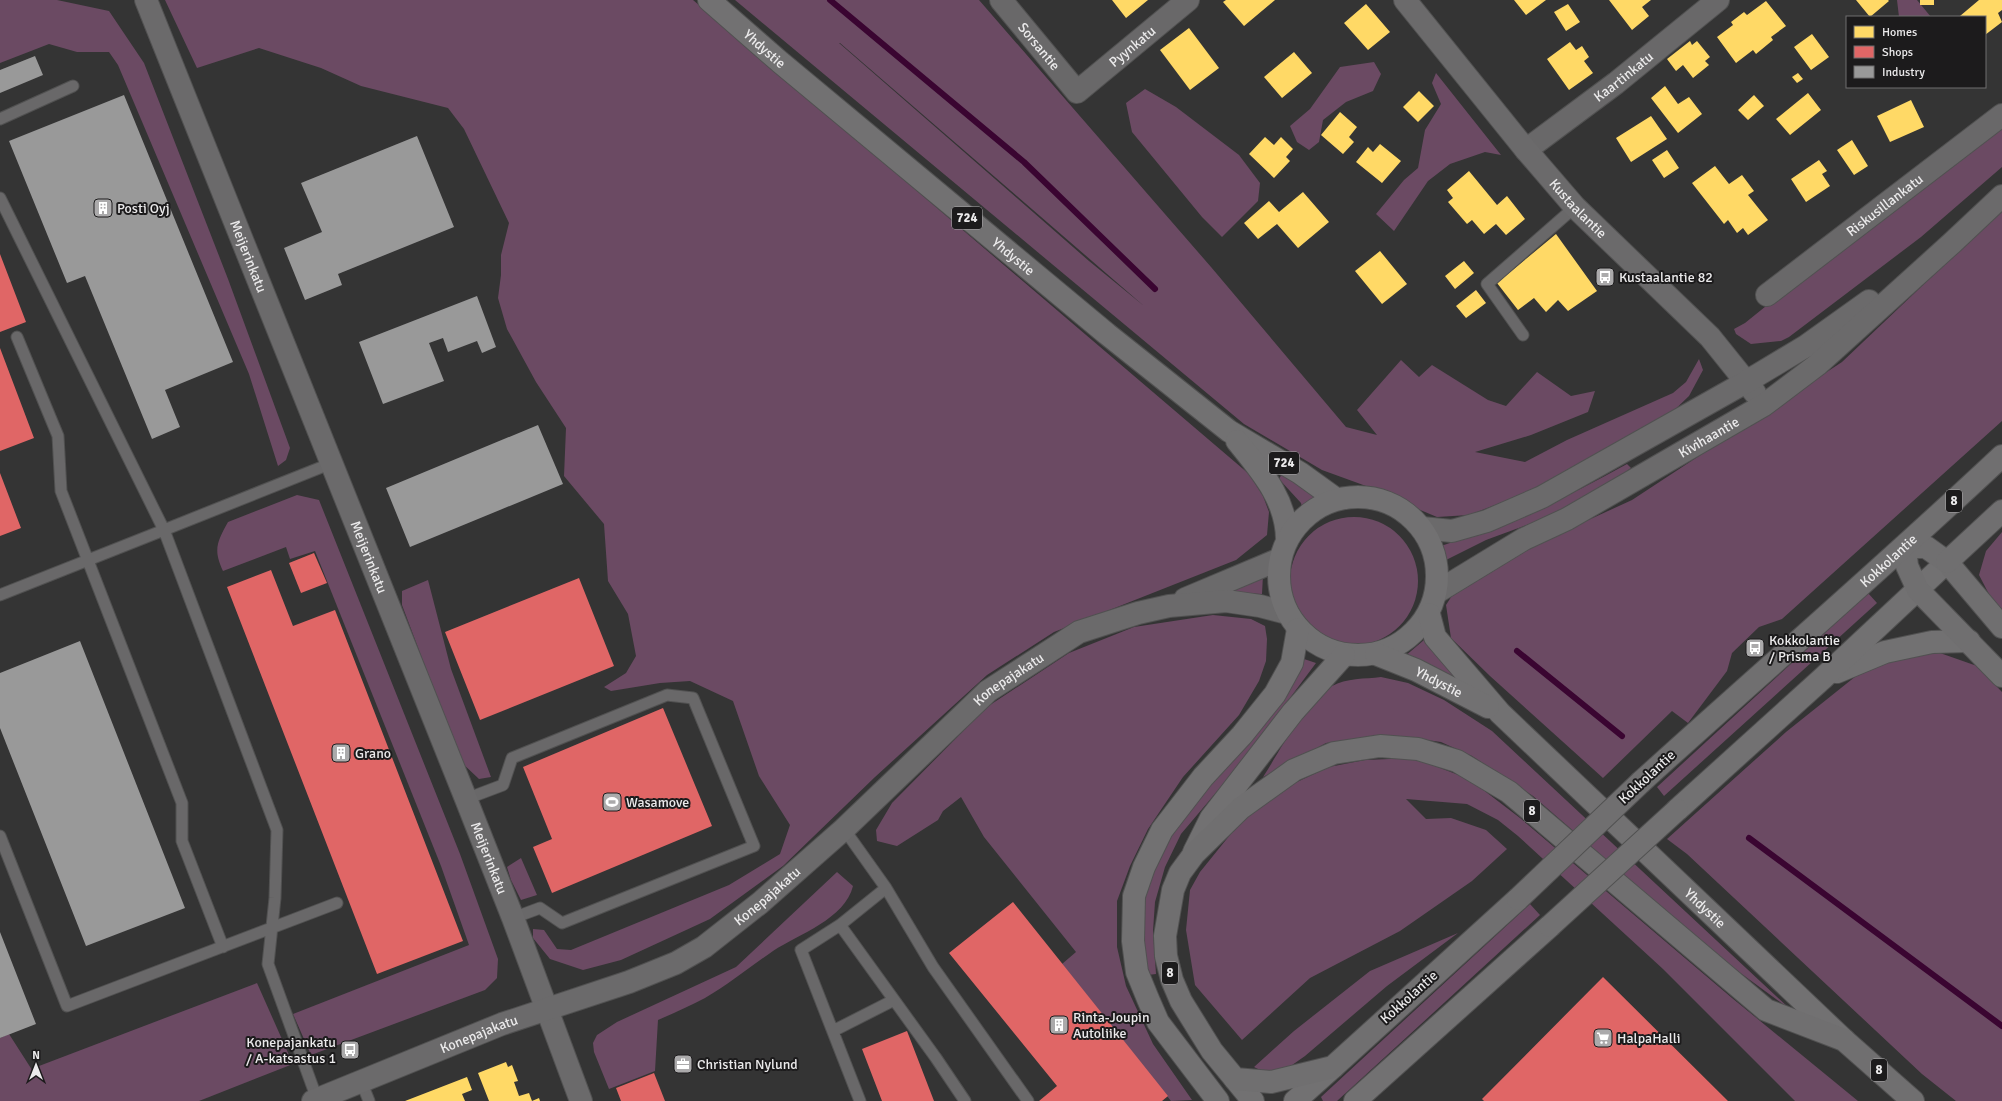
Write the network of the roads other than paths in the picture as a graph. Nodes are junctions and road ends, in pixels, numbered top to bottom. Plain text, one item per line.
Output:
1 (709, 0) edge
2 (1001, 0) edge
3 (1188, 0) edge
4 (1405, 0) edge
5 (1718, 0) edge
6 (149, 8) edge
7 (73, 86) dead end
8 (1077, 92) joint
9 (2002, 115) edge
10 (0, 118) edge
11 (1526, 150) junction
12 (2002, 196) edge
13 (0, 198) edge
14 (1575, 207) junction
15 (1952, 243) junction
16 (1767, 295) dead end
17 (1522, 335) dead end
18 (17, 337) dead end
19 (1746, 382) junction
20 (1764, 405) junction
21 (1229, 431) junction
22 (2002, 456) edge
23 (332, 463) junction
24 (1336, 499) junction
25 (2002, 511) edge
26 (1422, 528) junction
27 (164, 530) junction
28 (1905, 547) junction
29 (1284, 550) junction
30 (88, 560) junction
31 (1947, 562) junction
32 (1918, 590) junction
33 (1437, 592) junction
34 (0, 595) edge
35 (1169, 606) junction
36 (1429, 614) junction
37 (1293, 621) junction
38 (2002, 627) edge
39 (1969, 641) junction
40 (1376, 654) junction
41 (1344, 655) junction
42 (2002, 676) edge
43 (1823, 678) junction
44 (1500, 713) junction
45 (466, 798) junction
46 (844, 829) junction
47 (0, 836) edge
48 (1194, 854) junction
49 (886, 888) junction
50 (337, 903) dead end
51 (513, 918) junction
52 (840, 925) junction
53 (272, 928) junction
54 (222, 947) junction
55 (894, 1000) junction
56 (547, 1009) junction
57 (833, 1031) junction
58 (1844, 1040) junction
59 (1332, 1067) junction
60 (1235, 1079) junction
61 (365, 1091) edge
62 (315, 1100) edge
63 (581, 1101) edge
64 (860, 1101) edge
65 (965, 1101) edge
66 (1028, 1101) edge
67 (1218, 1101) edge
68 (1253, 1101) edge
69 (1295, 1101) edge
70 (1355, 1101) edge
71 (1913, 1101) edge

1 - 21 main road, Yhdystie / 724
2 - 8 street, Sorsantie
3 - 8 street, Pyynkatu
4 - 11 street, Kustaalantie
5 - 11 street, Kaartinkatu
6 - 23 street, Meijerinkatu
7 - 10 lane
9 - 16 street, Riskusillankatu
11 - 14 street, Kustaalantie
12 - 15 street, Kivihaantie
13 - 27 lane
14 - 17 lane
14 - 19 street, Kustaalantie
15 - 19 street, Kivihaantie
15 - 20 street, Kivihaantie
18 - 30 lane
19 - 20 street, Kustaalantie
19 - 26 street, Kivihaantie
20 - 33 street, Kivihaantie
21 - 24 main road, Yhdystie / 724
21 - 29 main road, Yhdystie / 724
22 - 28 highway, Kokkolantie / 8
23 - 27 lane
23 - 45 street, Meijerinkatu
24 - 26 main road
24 - 29 main road
25 - 31 highway
26 - 33 main road
27 - 30 lane
27 - 53 lane
28 - 31 highway
28 - 32 highway
28 - 59 highway, Kokkolantie / 8, bridge
29 - 35 street, Konepajakatu
29 - 37 main road, Yhdystie
30 - 34 lane
30 - 54 lane
31 - 32 main road
31 - 38 highway
32 - 39 highway
32 - 43 main road
33 - 36 main road
35 - 37 street, Konepajakatu
35 - 46 street, Konepajakatu
36 - 40 main road
36 - 44 main road, Yhdystie
37 - 41 main road
37 - 67 main road
39 - 42 highway
39 - 43 main road
40 - 41 main road
40 - 44 main road, Yhdystie
41 - 48 main road
43 - 70 main road, bridge
44 - 58 main road, Yhdystie
45 - 51 street, Meijerinkatu
45 - 51 lane
46 - 49 lane
46 - 56 street, Konepajakatu
47 - 54 lane
48 - 58 highway, 8
48 - 60 highway, 8
49 - 52 lane
49 - 66 lane
50 - 53 lane
51 - 56 street, Meijerinkatu
52 - 55 lane
52 - 57 lane
53 - 54 lane
53 - 62 lane
55 - 57 lane
55 - 65 lane
56 - 61 street, Konepajakatu
56 - 63 street, Meijerinkatu
57 - 64 lane
58 - 71 highway, Yhdystie / 8
59 - 60 highway, 8
59 - 69 main road, Kokkolantie / 8
60 - 68 main road
61 - 62 street, Konepajakatu

